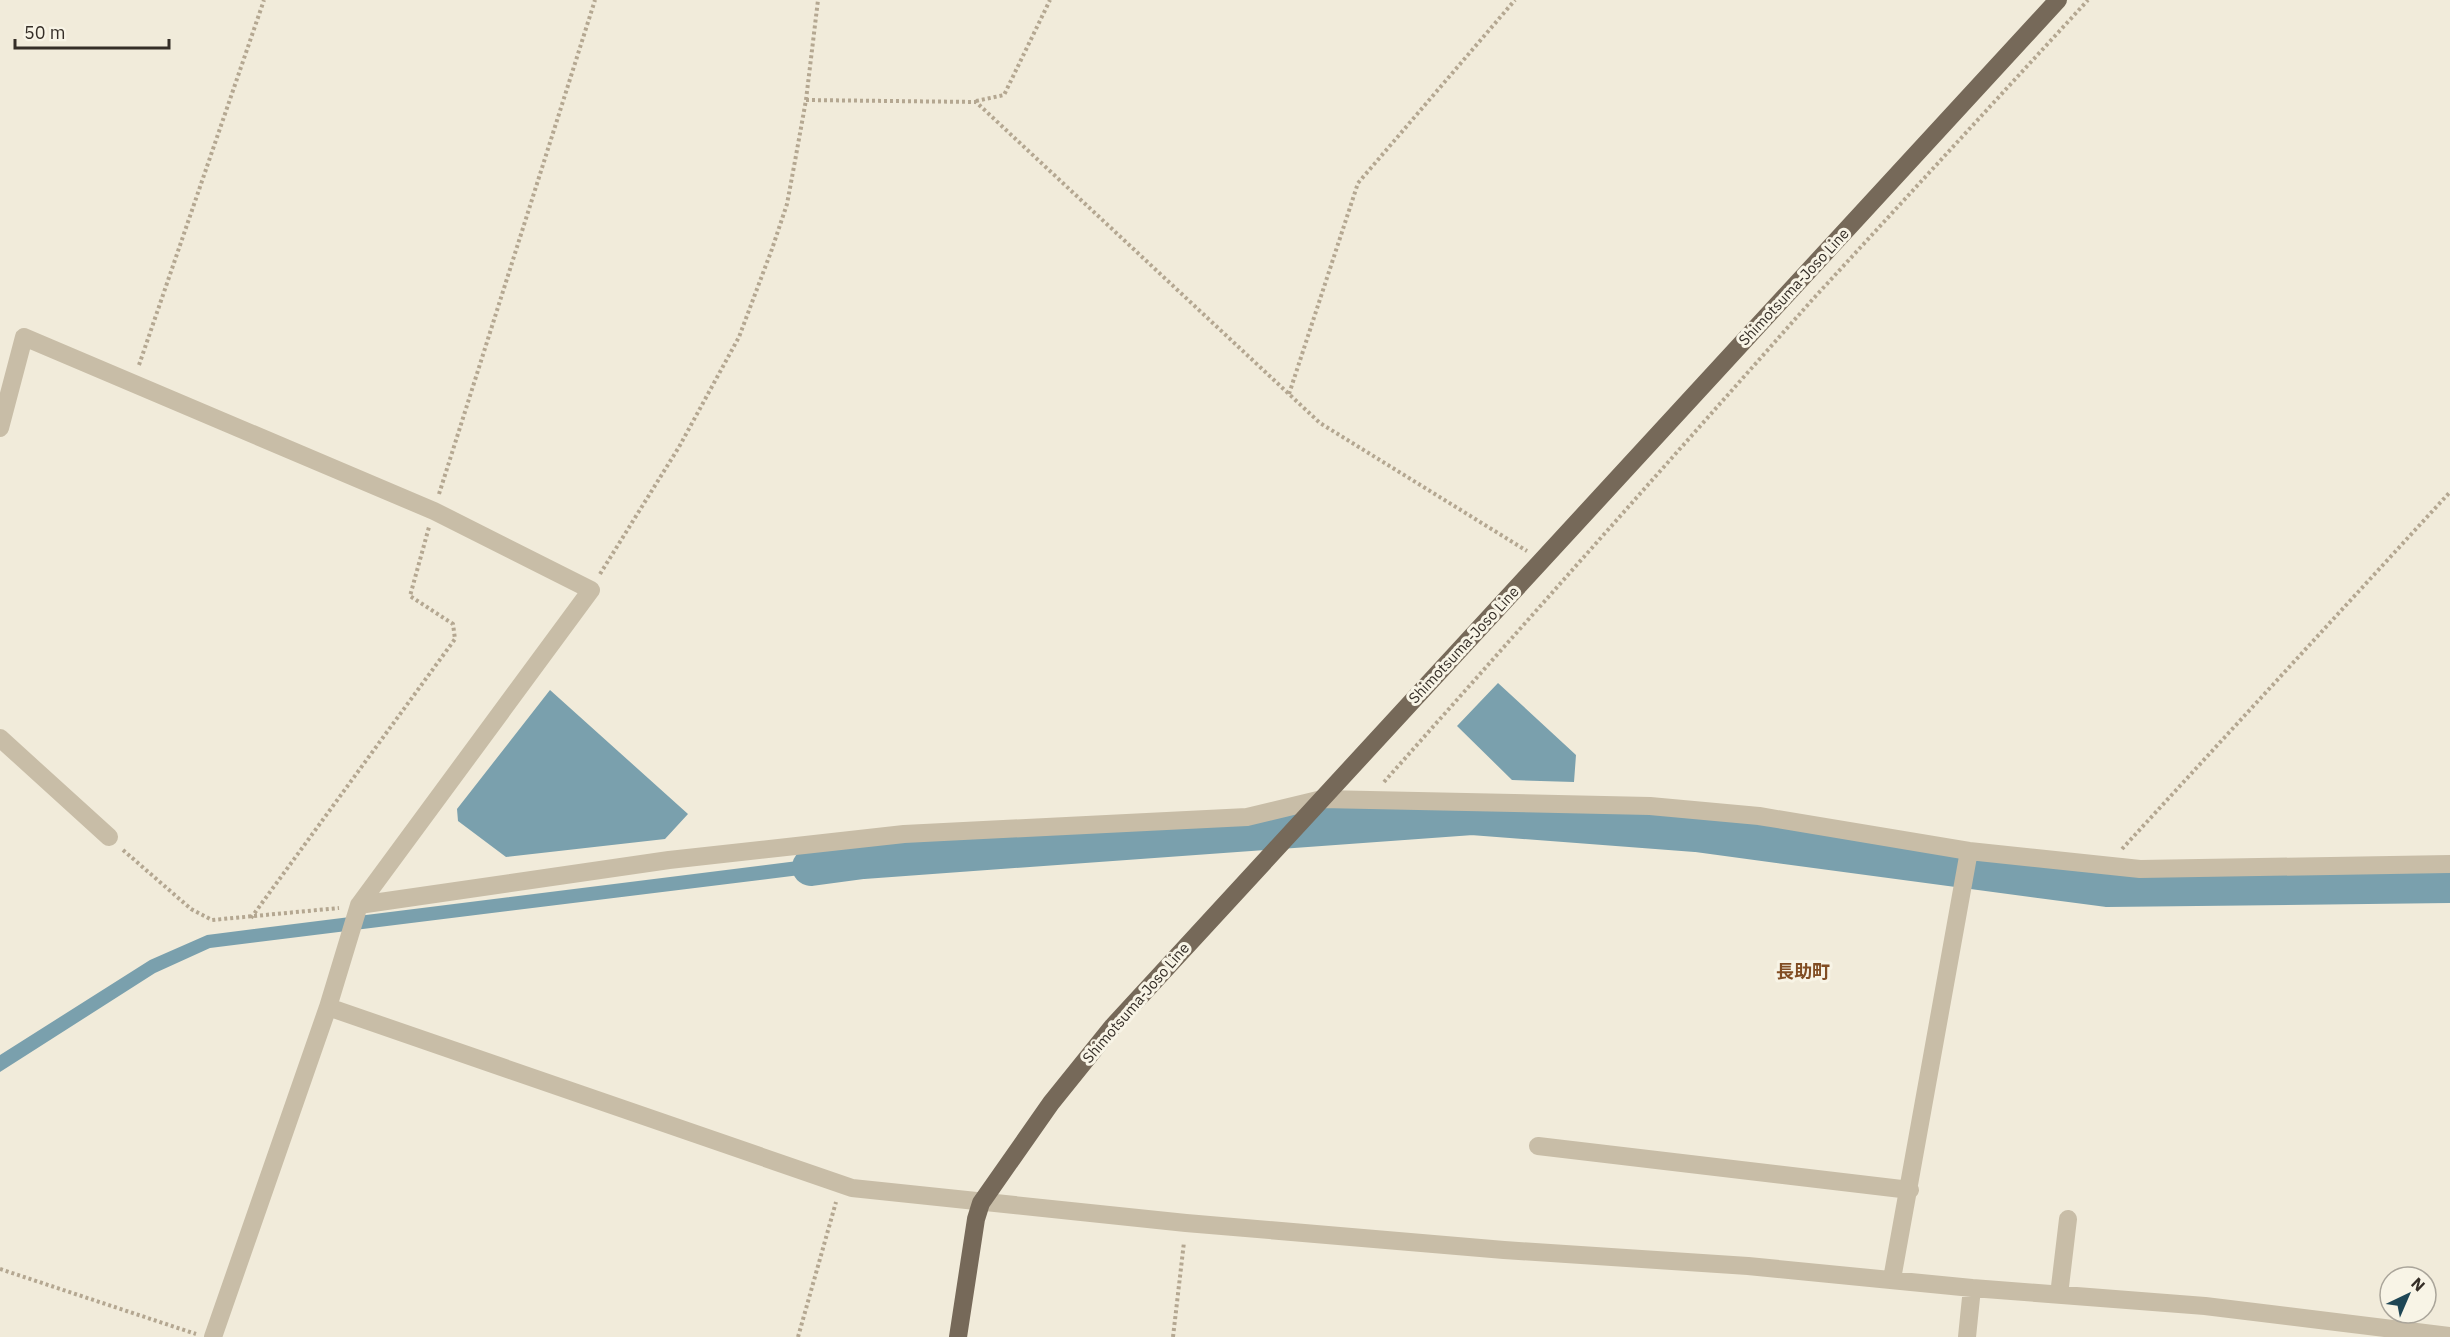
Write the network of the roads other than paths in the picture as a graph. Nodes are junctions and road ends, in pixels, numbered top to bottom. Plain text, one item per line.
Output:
1 (2058, 0) edge
2 (0, 428) edge
3 (0, 738) edge
4 (1322, 799) junction
5 (109, 837) road end
6 (1969, 850) junction
7 (2450, 864) edge
8 (359, 907) junction
9 (328, 1007) junction
10 (1538, 1146) dead end
11 (1910, 1190) junction
12 (981, 1203) junction
13 (2068, 1219) dead end
14 (1892, 1279) junction
15 (1972, 1288) junction
16 (2059, 1295) junction
17 (2450, 1336) edge
18 (213, 1337) edge
19 (958, 1337) edge
20 (1967, 1337) edge

1 - 4 main road, Shimotsuma-Joso Line
2 - 8 street
3 - 5 street
4 - 6 street
4 - 8 street
4 - 12 main road, Shimotsuma-Joso Line
6 - 7 street
6 - 11 street
8 - 9 street
9 - 12 street
9 - 18 street
10 - 11 street
11 - 14 street
12 - 14 street
12 - 19 main road, Shimotsuma-Joso Line
13 - 16 street
14 - 15 street
15 - 16 street
15 - 20 street
16 - 17 street

